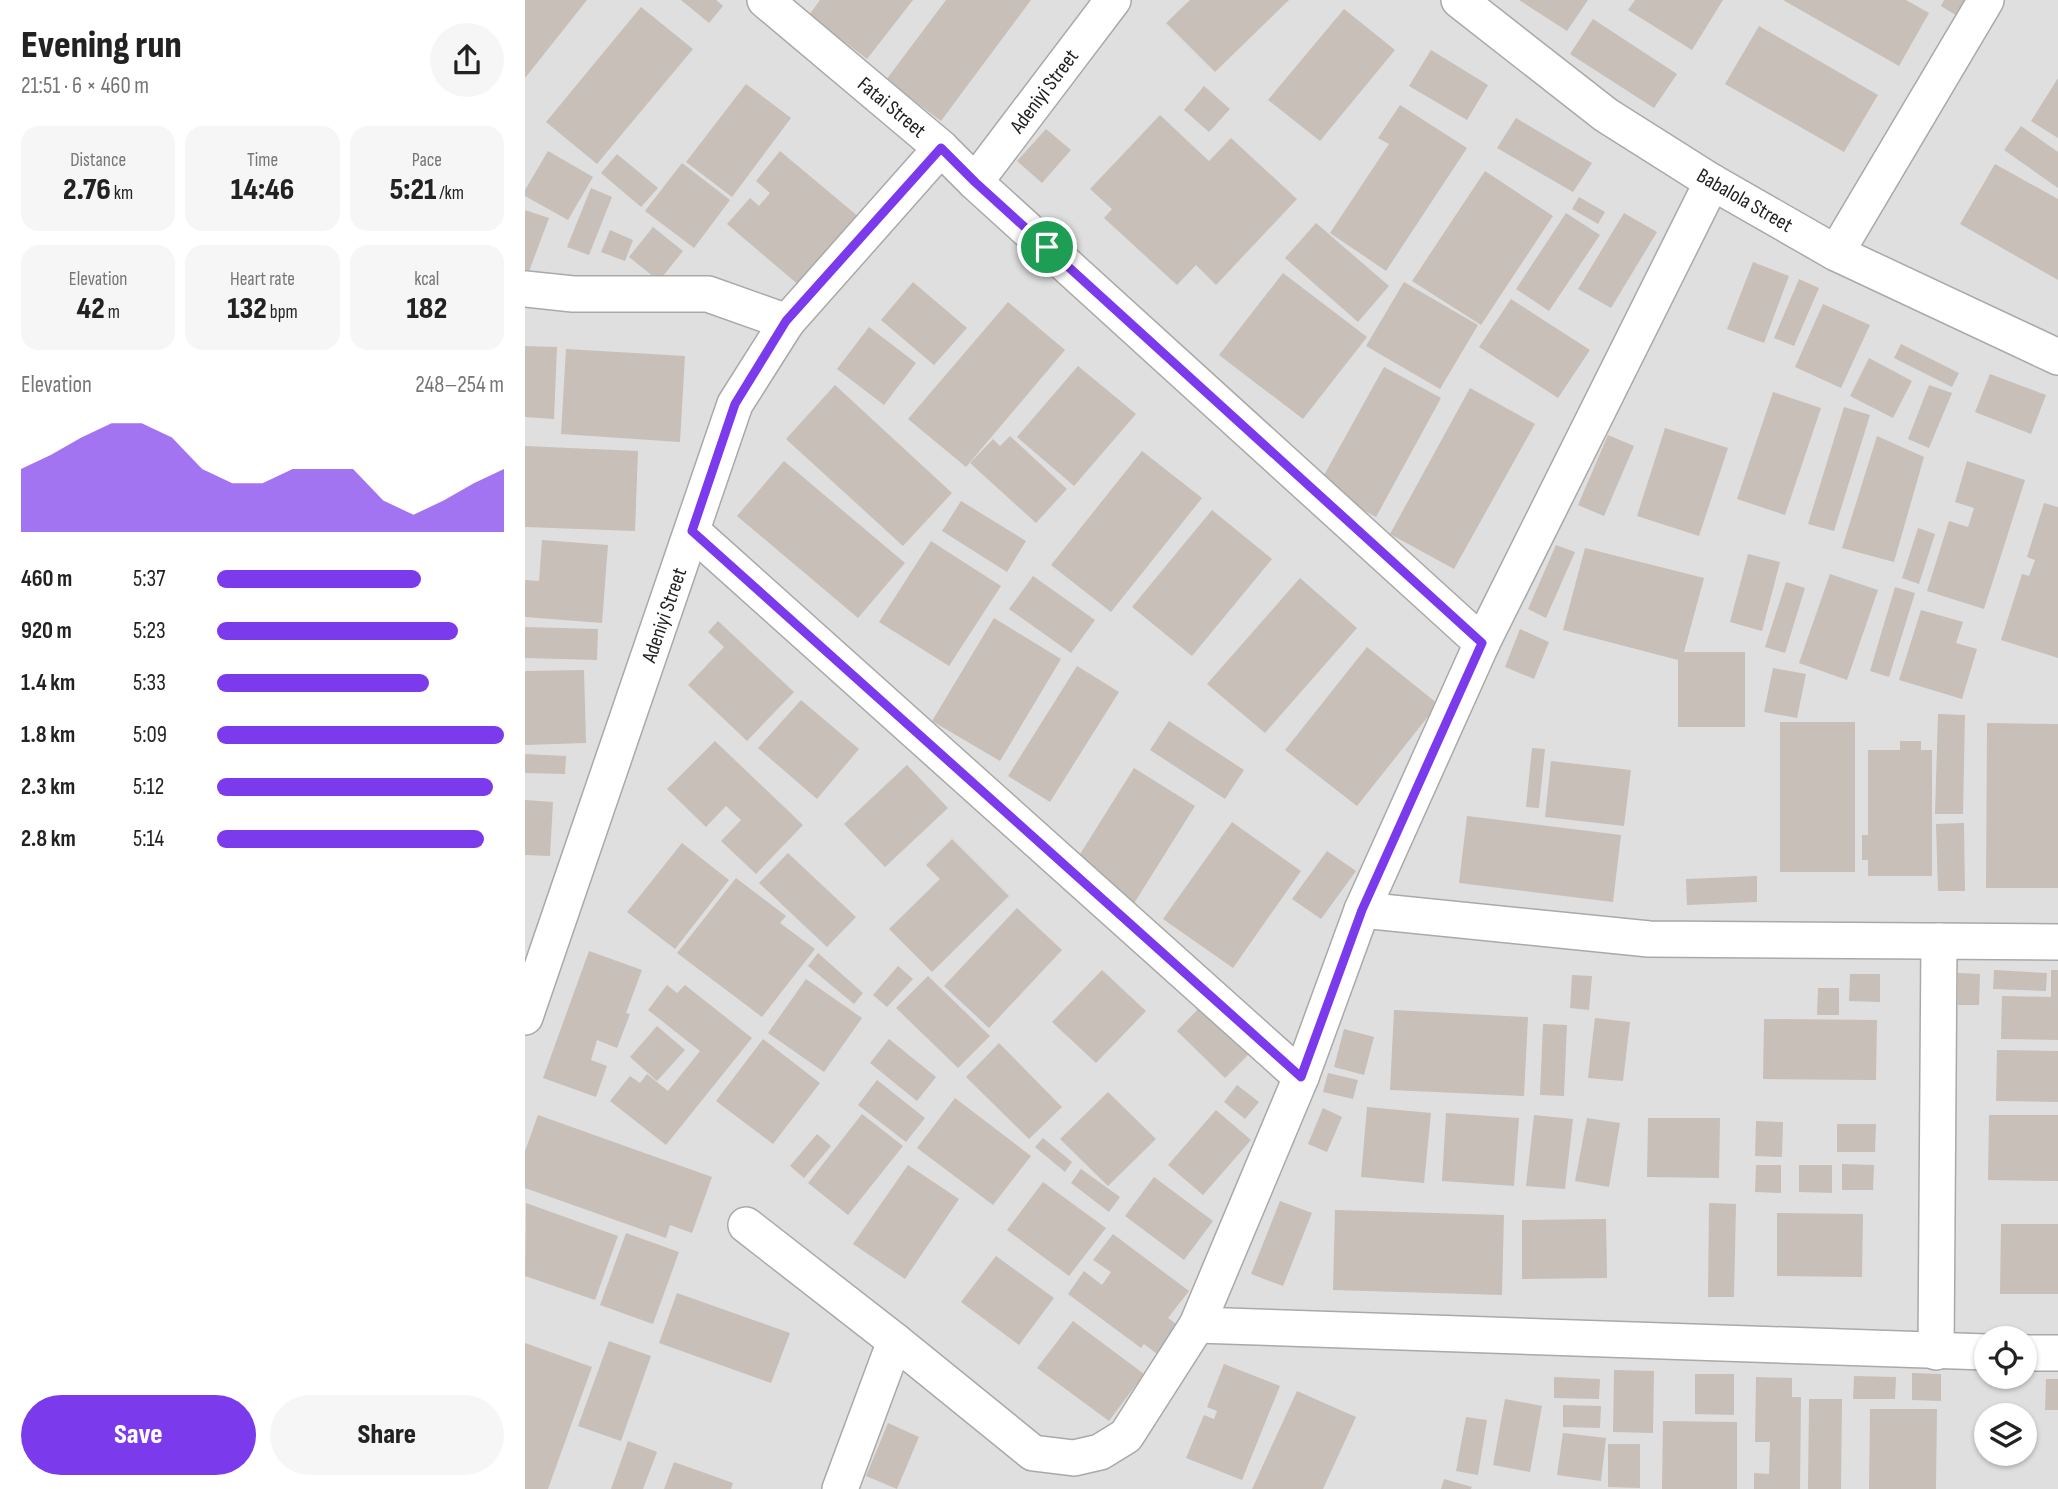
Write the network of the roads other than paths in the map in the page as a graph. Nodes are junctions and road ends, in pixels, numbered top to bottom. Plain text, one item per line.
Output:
1 (765, 0) edge
2 (1113, 0) edge
3 (1459, 0) edge
4 (1986, 0) edge
5 (941, 148) junction
6 (975, 182) junction
7 (1711, 182) junction
8 (1836, 253) junction
9 (525, 289) edge
10 (786, 321) junction
11 (2058, 356) edge
12 (692, 531) junction
13 (1482, 643) junction
14 (1362, 910) junction
15 (1940, 942) junction
16 (2058, 942) edge
17 (525, 1017) edge
18 (1301, 1077) junction
19 (745, 1225) dead end
20 (1197, 1325) junction
21 (895, 1341) junction
22 (1936, 1352) junction
23 (1974, 1353) edge
24 (2037, 1353) edge
25 (2058, 1353) edge
26 (841, 1489) edge

1 - 5 street, Fatai Street
2 - 6 street, Adeniyi Street
3 - 7 street, Babalola Street
4 - 8 street
5 - 6 street, Fatai Street
5 - 10 street, Adeniyi Street
6 - 13 street, Fatai Street
7 - 8 street, Babalola Street
7 - 13 street
8 - 11 street, Babalola Street
9 - 10 street
10 - 12 street, Adeniyi Street
12 - 17 street, Adeniyi Street
12 - 18 street
13 - 14 street
14 - 15 street
14 - 18 street
15 - 16 street
15 - 22 street
18 - 20 street
19 - 21 street
20 - 21 street
20 - 22 street
21 - 26 street
22 - 23 street
24 - 25 street

